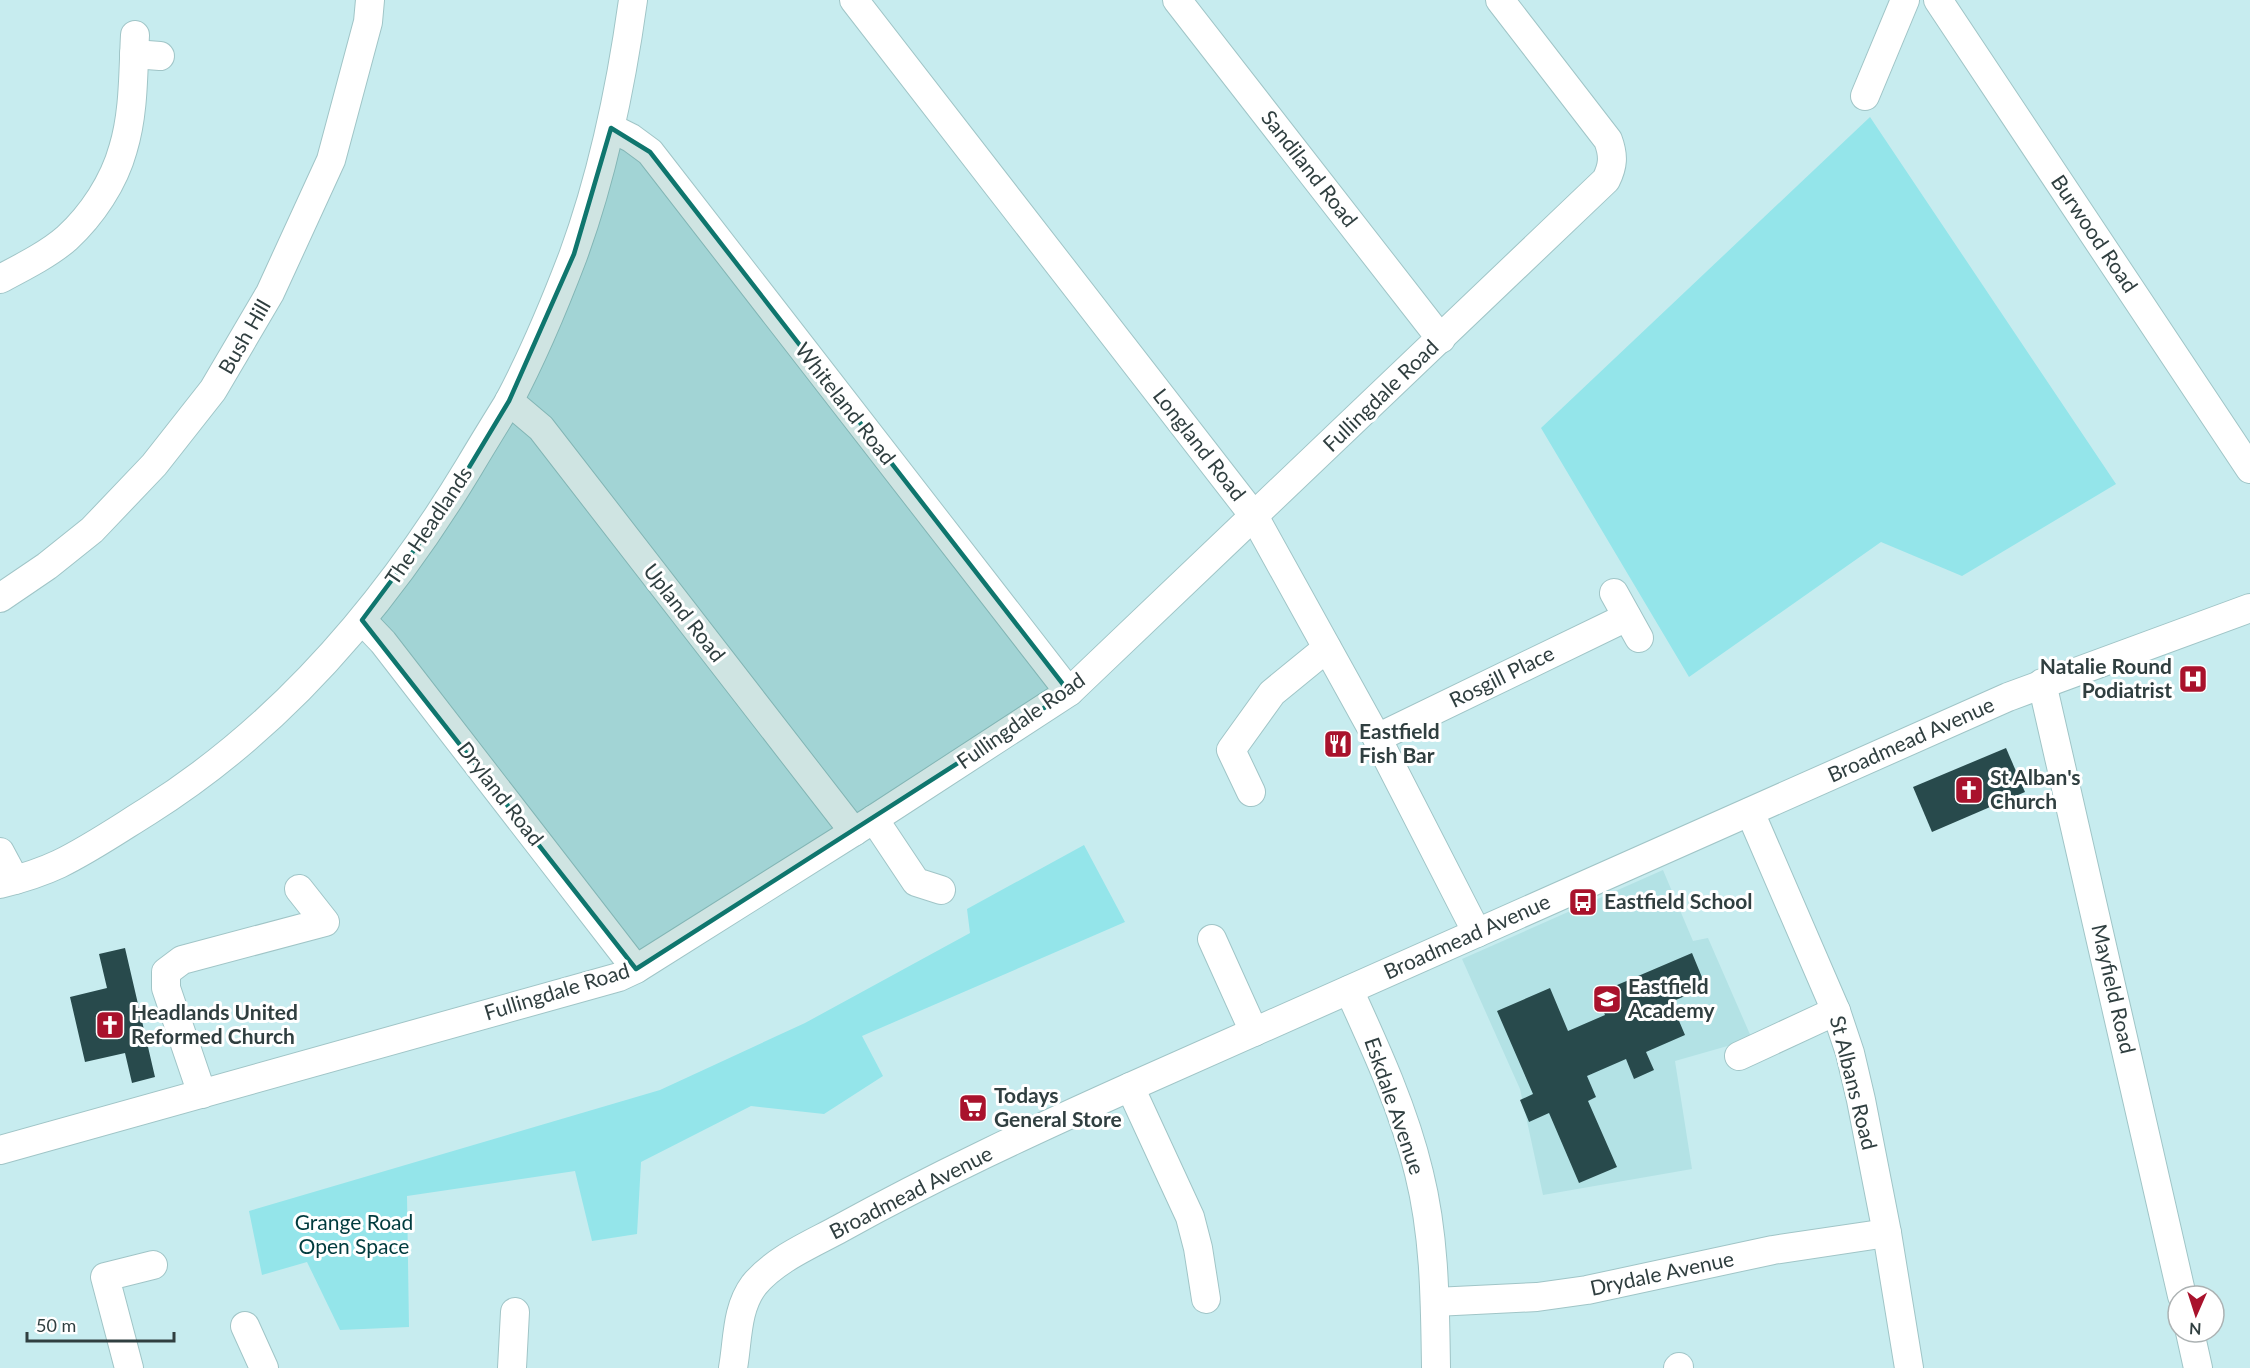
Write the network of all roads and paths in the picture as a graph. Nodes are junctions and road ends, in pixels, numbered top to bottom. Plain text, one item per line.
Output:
1 (370, 0) edge
2 (633, 0) edge
3 (854, 0) edge
4 (1177, 0) edge
5 (1500, 0) edge
6 (1905, 0) edge
7 (1938, 0) edge
8 (143, 48) dead end
9 (1865, 96) dead end
10 (611, 128) junction
11 (0, 279) edge
12 (1440, 339) junction
13 (509, 401) junction
14 (2250, 469) edge
15 (1254, 516) junction
16 (0, 598) edge
17 (2250, 608) edge
18 (1627, 616) dead end
19 (362, 620) junction
20 (1327, 648) junction
21 (2042, 683) junction
22 (1069, 692) junction
23 (1377, 738) junction
24 (1251, 792) dead end
25 (1750, 812) junction
26 (864, 825) junction
27 (0, 852) edge
28 (8, 882) edge
29 (299, 889) dead end
30 (941, 890) dead end
31 (1477, 933) junction
32 (1212, 939) dead end
33 (636, 969) junction
34 (1349, 990) junction
35 (1836, 1011) junction
36 (1254, 1032) junction
37 (1739, 1056) dead end
38 (1130, 1087) junction
39 (202, 1094) junction
40 (0, 1150) edge
41 (1887, 1233) junction
42 (153, 1265) dead end
43 (2179, 1284) edge
44 (1206, 1299) dead end
45 (1435, 1302) junction
46 (515, 1311) dead end
47 (245, 1326) dead end
48 (2193, 1344) edge
49 (129, 1368) edge
50 (264, 1368) edge
51 (512, 1368) edge
52 (734, 1368) edge
53 (1436, 1368) edge
54 (1909, 1368) edge
55 (2198, 1368) edge

1 - 16 street, Bush Hill
2 - 10 street, The Headlands
3 - 15 street, Longland Road
4 - 12 street, Sandiland Road
5 - 12 street, Fullingdale Road
6 - 9 street
7 - 14 street, Burwood Road
8 - 11 street
10 - 13 street, The Headlands
10 - 22 street, Whiteland Road
12 - 15 street, Fullingdale Road
13 - 19 street, The Headlands
13 - 26 street, Upland Road
15 - 20 street, Longland Road
15 - 22 street, Fullingdale Road
17 - 21 street, Broadmead Avenue
18 - 23 street, Rosgill Place
19 - 28 street, The Headlands
19 - 33 street, Dryland Road
20 - 23 street, Longland Road
20 - 24 street
21 - 25 street, Broadmead Avenue
21 - 43 street, Mayfield Road
22 - 26 street, Fullingdale Road
23 - 31 street, Longland Road
25 - 31 street, Broadmead Avenue
25 - 35 street, St Albans Road
26 - 30 street, Upland Road
26 - 33 street, Fullingdale Road
27 - 28 street
29 - 39 street
31 - 34 street, Broadmead Avenue
32 - 36 street
33 - 39 street, Fullingdale Road
34 - 36 street, Broadmead Avenue
34 - 45 street, Eskdale Avenue
35 - 37 street
35 - 41 street, St Albans Road
36 - 38 street, Broadmead Avenue
38 - 44 street
38 - 52 street, Broadmead Avenue
39 - 40 street, Fullingdale Road
41 - 45 street, Drydale Avenue
41 - 54 street, St Albans Road
42 - 49 street
45 - 53 street, Eskdale Avenue
46 - 51 street
47 - 50 street
48 - 55 street

